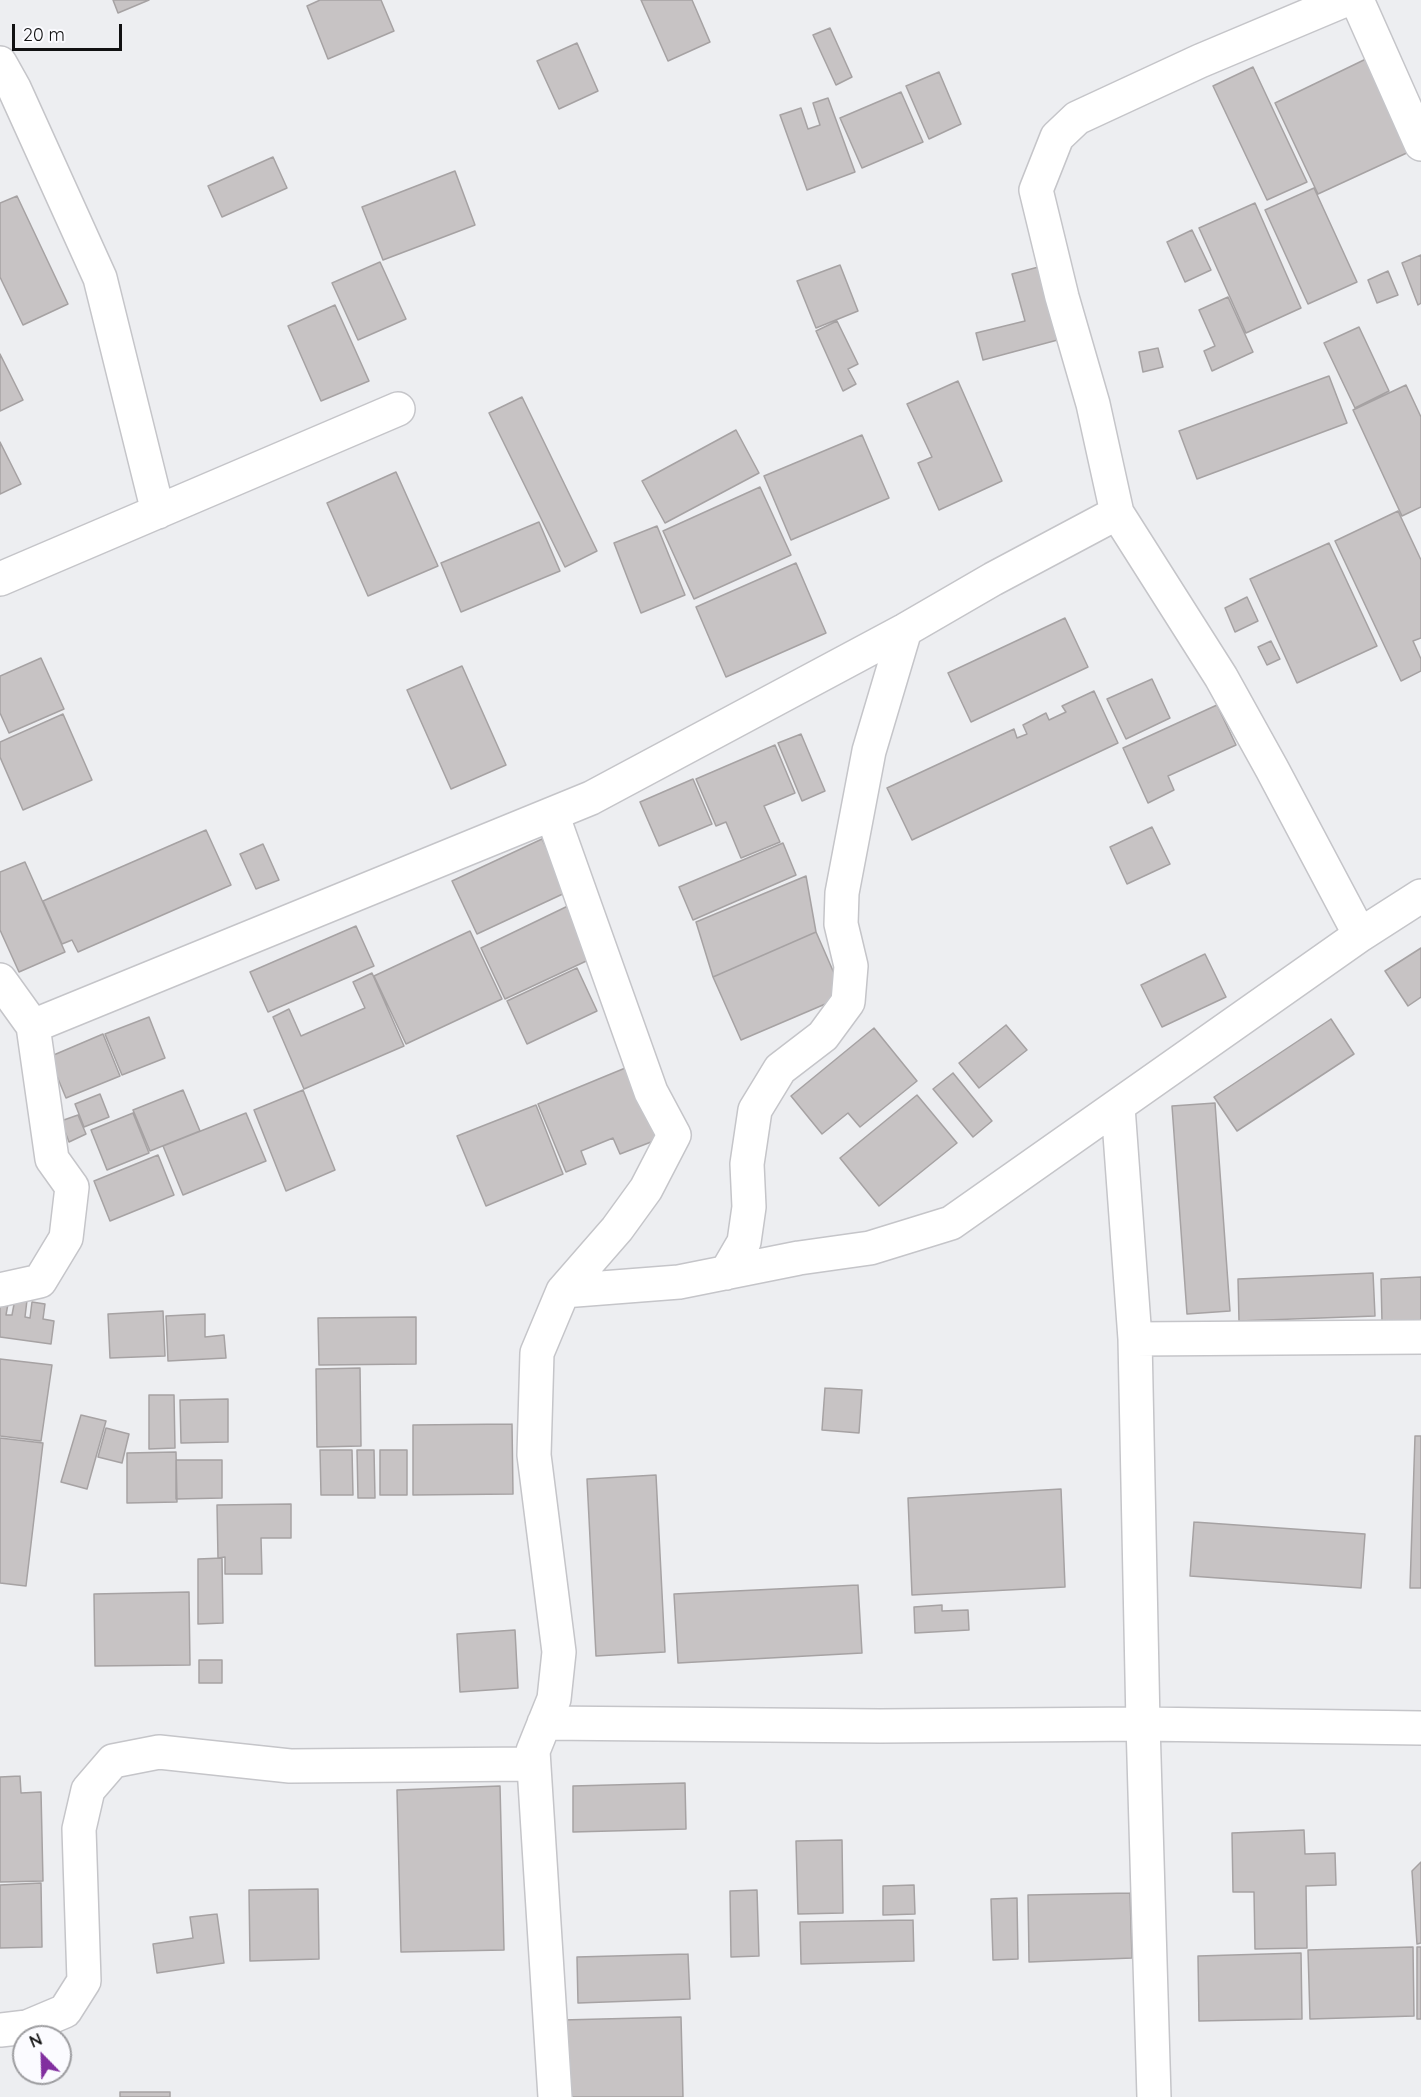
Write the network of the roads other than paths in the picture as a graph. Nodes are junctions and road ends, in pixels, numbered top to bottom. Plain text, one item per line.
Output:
1 (1345, 0) edge
2 (1357, 0) edge
3 (0, 63) edge
4 (1421, 144) edge
5 (398, 409) dead end
6 (158, 512) junction
7 (1117, 513) junction
8 (0, 579) edge
9 (905, 630) junction
10 (552, 814) junction
11 (1421, 896) edge
12 (1360, 935) junction
13 (0, 980) edge
14 (33, 1026) junction
15 (1118, 1107) junction
16 (726, 1273) junction
17 (0, 1290) edge
18 (563, 1291) junction
19 (1421, 1337) edge
20 (1135, 1339) junction
21 (544, 1723) junction
22 (1143, 1724) junction
23 (1421, 1728) edge
24 (533, 1764) junction
25 (0, 2030) edge
26 (555, 2097) edge
27 (1154, 2097) edge

1 - 7 street
2 - 4 street
3 - 6 street
5 - 6 street
6 - 8 street
7 - 9 street
7 - 12 street
9 - 10 street
9 - 16 street
10 - 14 street
10 - 18 street
11 - 12 street
12 - 15 street
13 - 14 street
14 - 17 street
15 - 16 street
15 - 20 street
16 - 18 street
18 - 21 street
19 - 20 street
20 - 22 street
21 - 22 street
21 - 24 street
22 - 23 street
22 - 27 street
24 - 25 street
24 - 26 street

